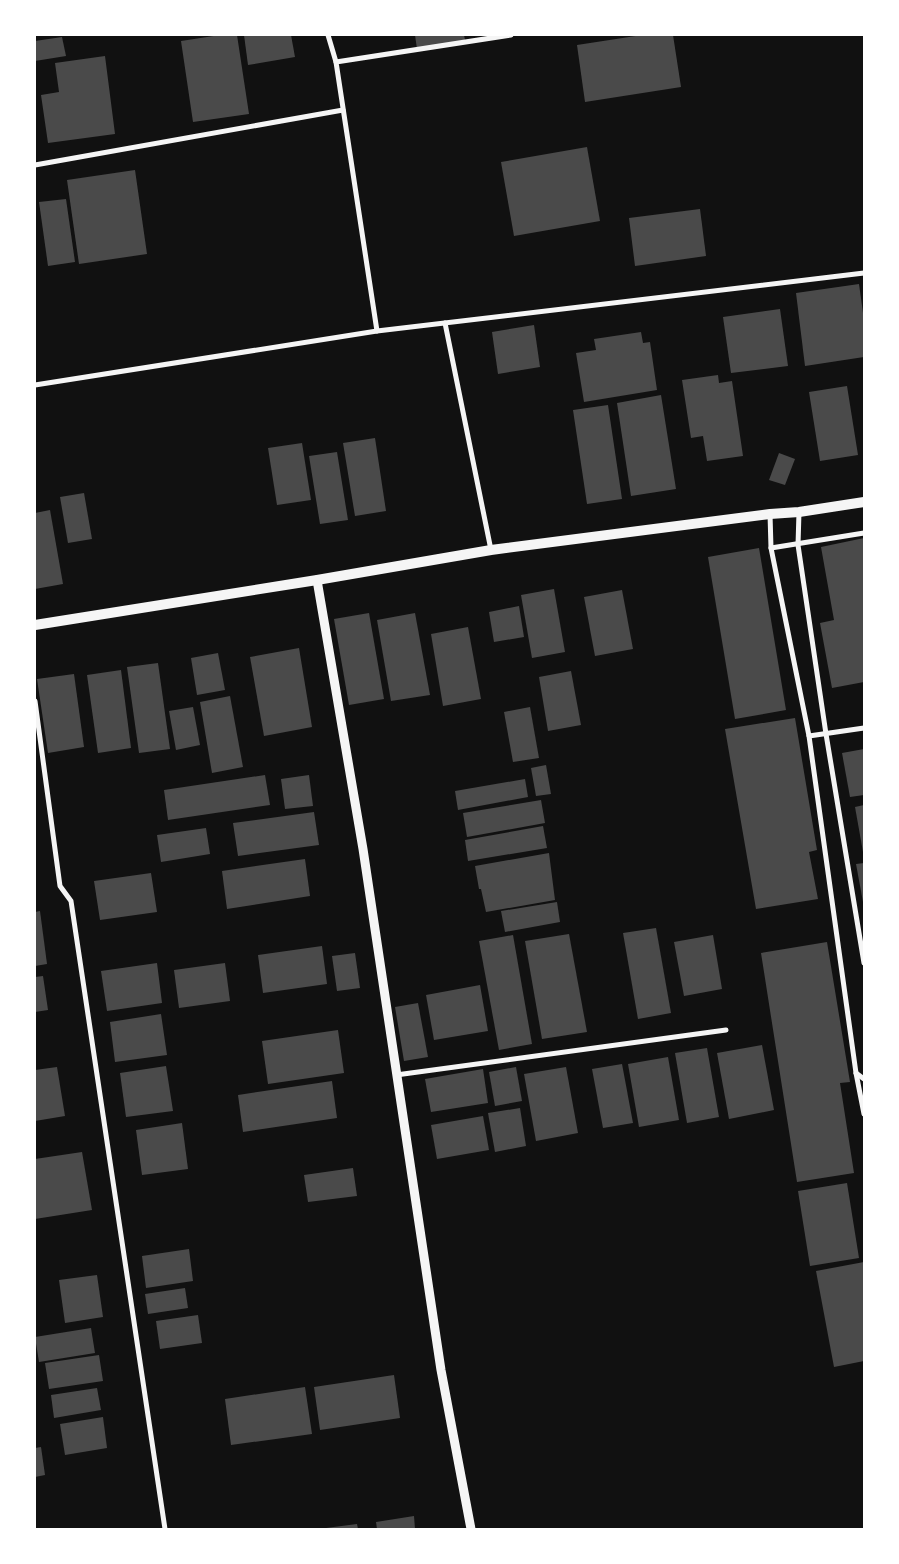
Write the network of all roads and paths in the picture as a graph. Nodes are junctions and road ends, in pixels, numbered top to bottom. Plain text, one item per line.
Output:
1 (328, 35) edge
2 (511, 35) edge
3 (336, 62) junction
4 (343, 110) junction
5 (35, 164) edge
6 (864, 273) edge
7 (445, 323) junction
8 (377, 331) junction
9 (35, 385) edge
10 (864, 502) edge
11 (799, 512) junction
12 (770, 514) junction
13 (864, 533) edge
14 (798, 545) junction
15 (771, 548) junction
16 (492, 550) junction
17 (317, 580) junction
18 (35, 625) edge
19 (35, 701) edge
20 (864, 728) edge
21 (826, 734) junction
22 (809, 736) junction
23 (864, 963) edge
24 (726, 1030) dead end
25 (856, 1073) junction
26 (396, 1075) junction
27 (864, 1079) edge
28 (864, 1114) edge
29 (165, 1529) edge
30 (471, 1529) edge

1 - 3 street
2 - 3 street
3 - 4 street
4 - 5 street
4 - 8 street
6 - 7 street
7 - 8 street
7 - 16 street
8 - 9 street
10 - 11 main road
11 - 12 main road
11 - 14 street
12 - 15 street
12 - 16 main road
13 - 14 street
14 - 15 street
14 - 21 street
15 - 22 street
16 - 17 main road
17 - 18 main road
17 - 26 street
19 - 29 street
20 - 21 street
21 - 22 street
21 - 23 street
22 - 25 street
24 - 26 street
25 - 27 street
25 - 28 street
26 - 30 street

